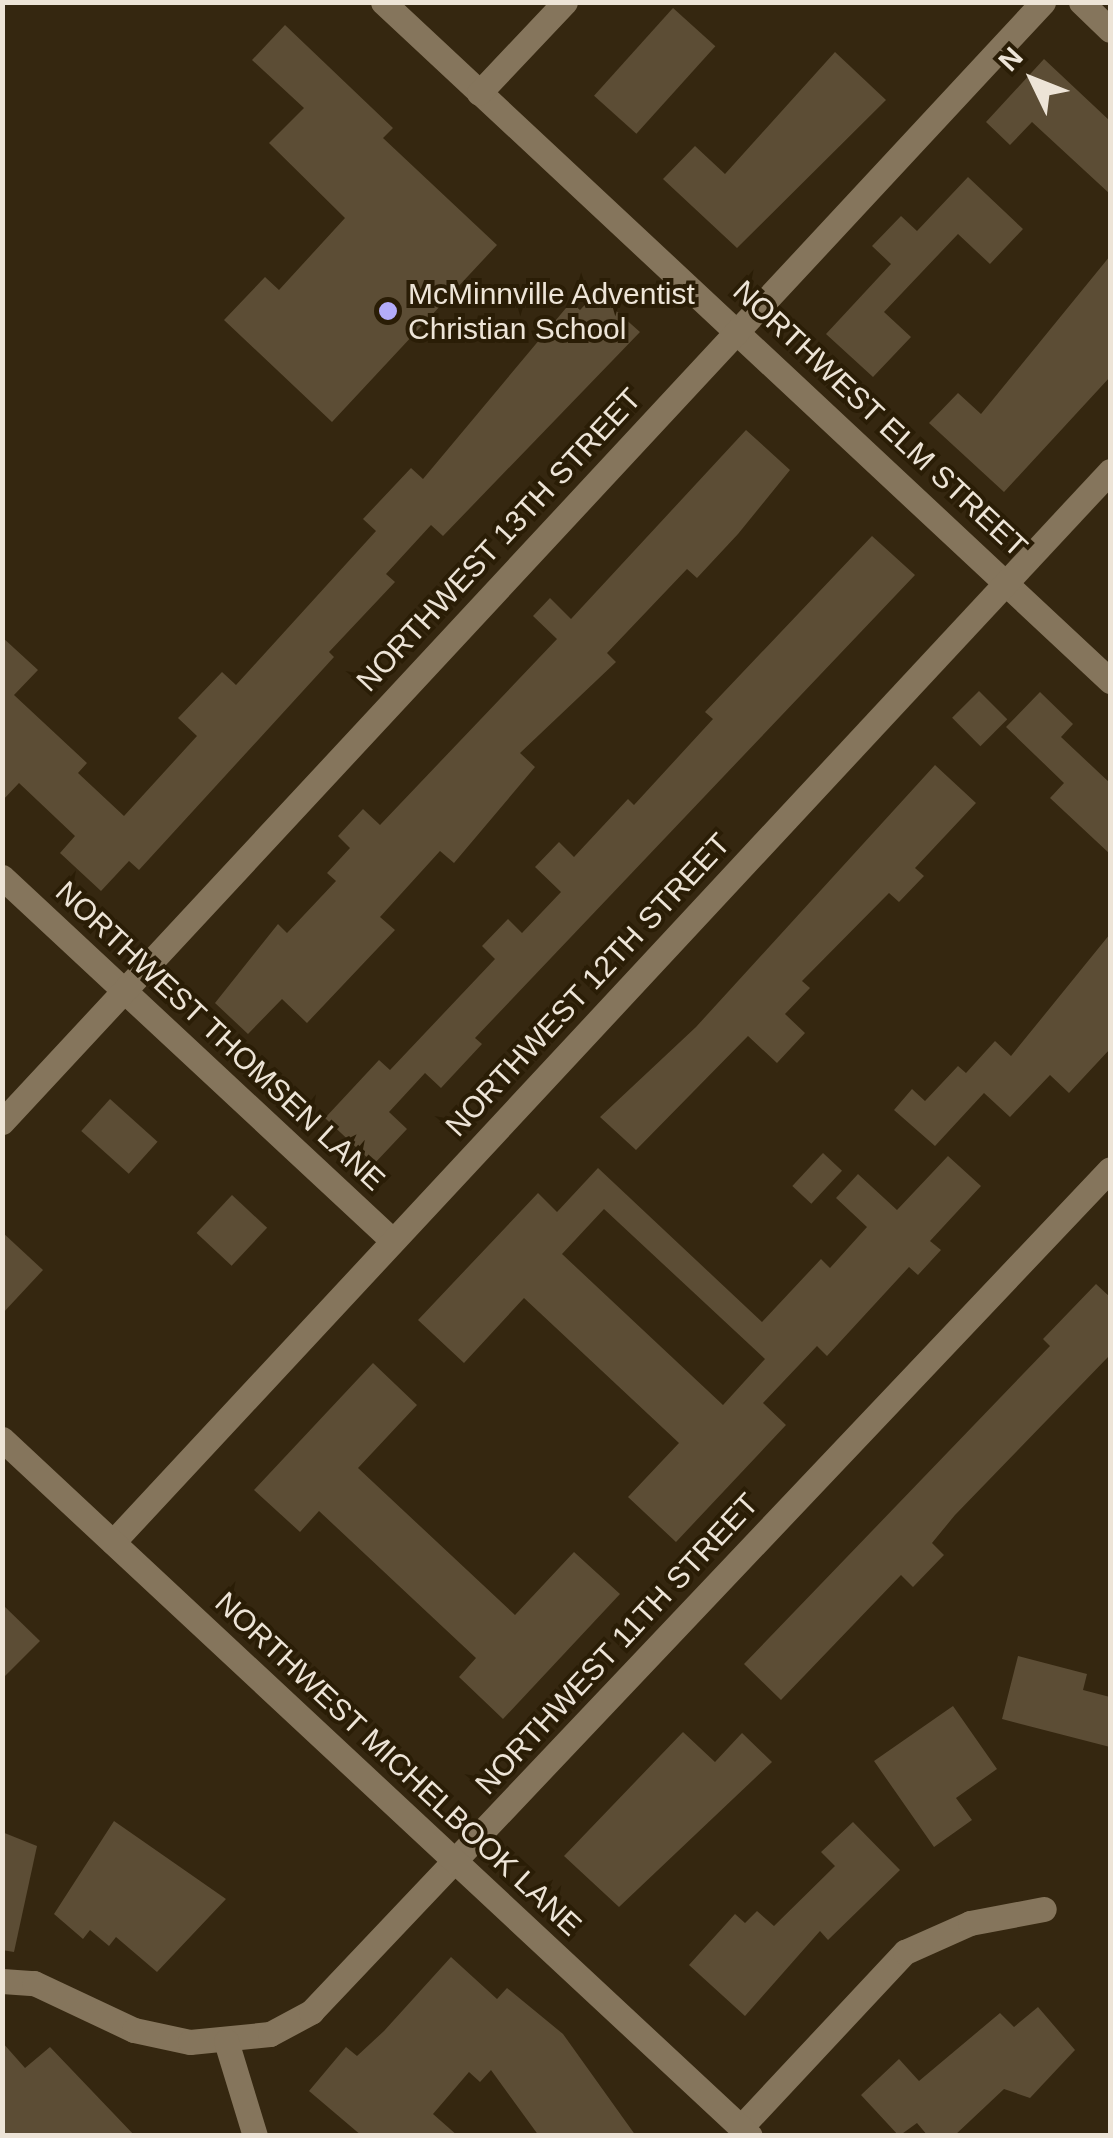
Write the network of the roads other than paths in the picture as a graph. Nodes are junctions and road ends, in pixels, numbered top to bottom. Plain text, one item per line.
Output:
1 (384, 2) edge
2 (565, 2) edge
3 (1043, 2) edge
4 (1081, 2) edge
5 (1110, 30) edge
6 (480, 93) junction
7 (738, 332) junction
8 (1110, 472) edge
9 (1008, 582) junction
10 (1110, 681) edge
11 (2, 877) edge
12 (124, 991) junction
13 (2, 1122) edge
14 (1110, 1169) edge
15 (393, 1242) junction
16 (2, 1439) edge
17 (112, 1542) junction
18 (456, 1862) junction
19 (1044, 1909) dead end
20 (2, 1981) edge
21 (226, 2041) junction
22 (746, 2131) edge
23 (255, 2136) edge

1 - 6 street, NORTHWEST ELM STREET
2 - 6 street
3 - 7 street, NORTHWEST 13TH STREET
4 - 5 street
6 - 7 street, NORTHWEST ELM STREET
7 - 9 street, NORTHWEST ELM STREET
7 - 12 street, NORTHWEST 13TH STREET
8 - 9 street, NORTHWEST 12TH STREET
9 - 10 street, NORTHWEST ELM STREET
9 - 15 street, NORTHWEST 12TH STREET
11 - 12 street, NORTHWEST THOMSEN LANE
12 - 13 street, NORTHWEST 13TH STREET
12 - 15 street, NORTHWEST THOMSEN LANE
14 - 18 street, NORTHWEST 11TH STREET
15 - 17 street, NORTHWEST 12TH STREET
16 - 17 street, NORTHWEST MICHELBOOK LANE
17 - 18 street, NORTHWEST MICHELBOOK LANE
18 - 21 street, NORTHWEST 11TH STREET
18 - 22 street, NORTHWEST MICHELBOOK LANE
19 - 22 street
20 - 21 street, NORTHWEST 11TH STREET
21 - 23 street

